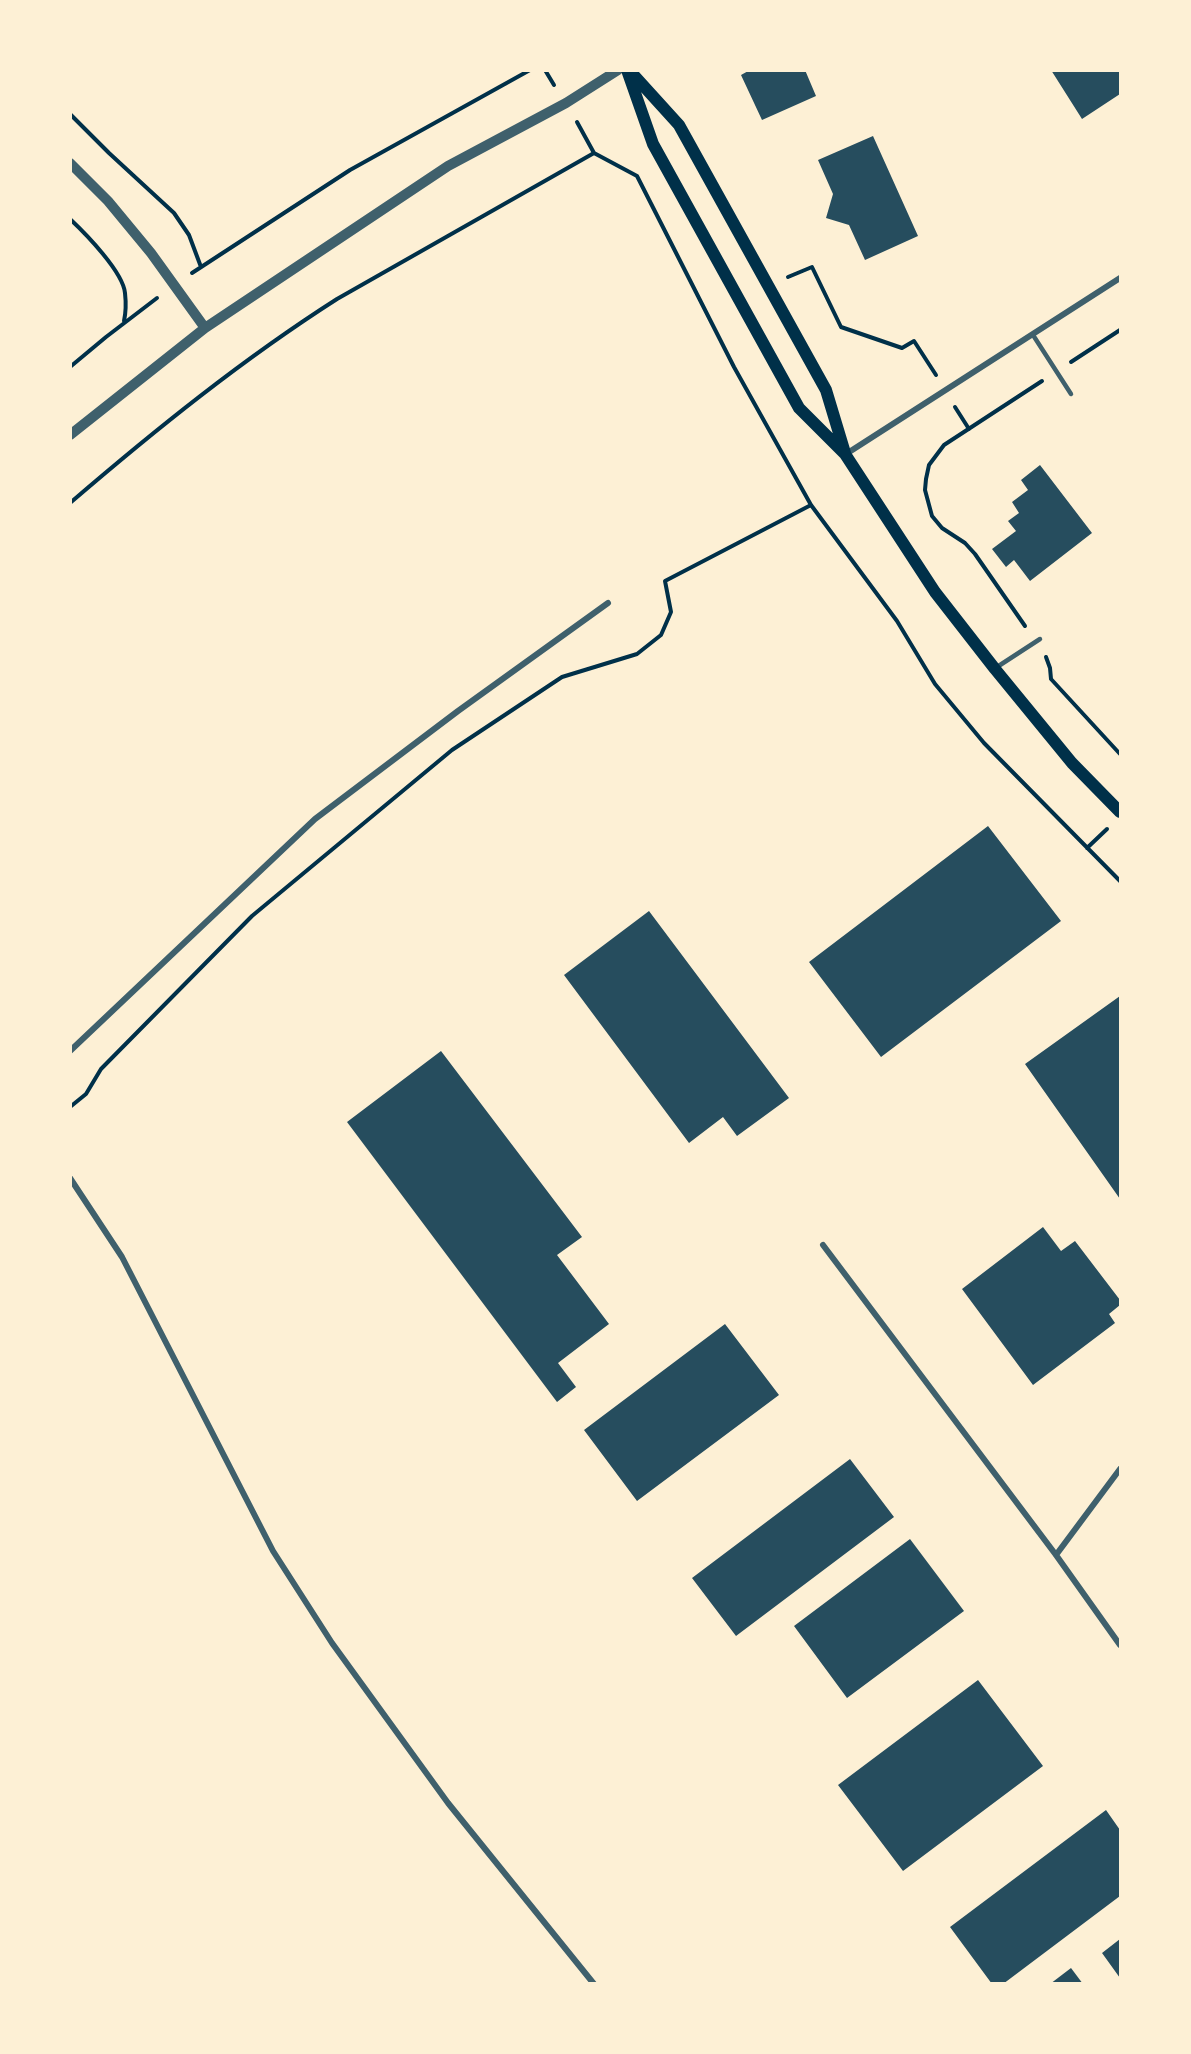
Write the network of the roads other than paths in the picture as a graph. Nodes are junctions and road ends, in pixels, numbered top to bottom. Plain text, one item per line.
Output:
1 (618, 70) edge
2 (628, 70) edge
3 (70, 163) edge
4 (1120, 278) edge
5 (205, 328) junction
6 (1033, 335) junction
7 (1071, 394) dead end
8 (70, 435) edge
9 (845, 454) junction
10 (608, 603) dead end
11 (1037, 640) road end
12 (995, 669) junction
13 (1120, 812) edge
14 (70, 1051) edge
15 (70, 1178) edge
16 (823, 1245) dead end
17 (1120, 1469) edge
18 (1056, 1555) junction
19 (1120, 1645) edge
20 (594, 1983) edge

1 - 5 street
2 - 9 main road
2 - 9 main road
3 - 5 street
4 - 6 street
5 - 8 street
6 - 7 lane
6 - 9 street
9 - 12 main road
10 - 14 street
11 - 12 lane
12 - 13 main road
15 - 20 street
16 - 18 street
17 - 18 street
18 - 19 street

